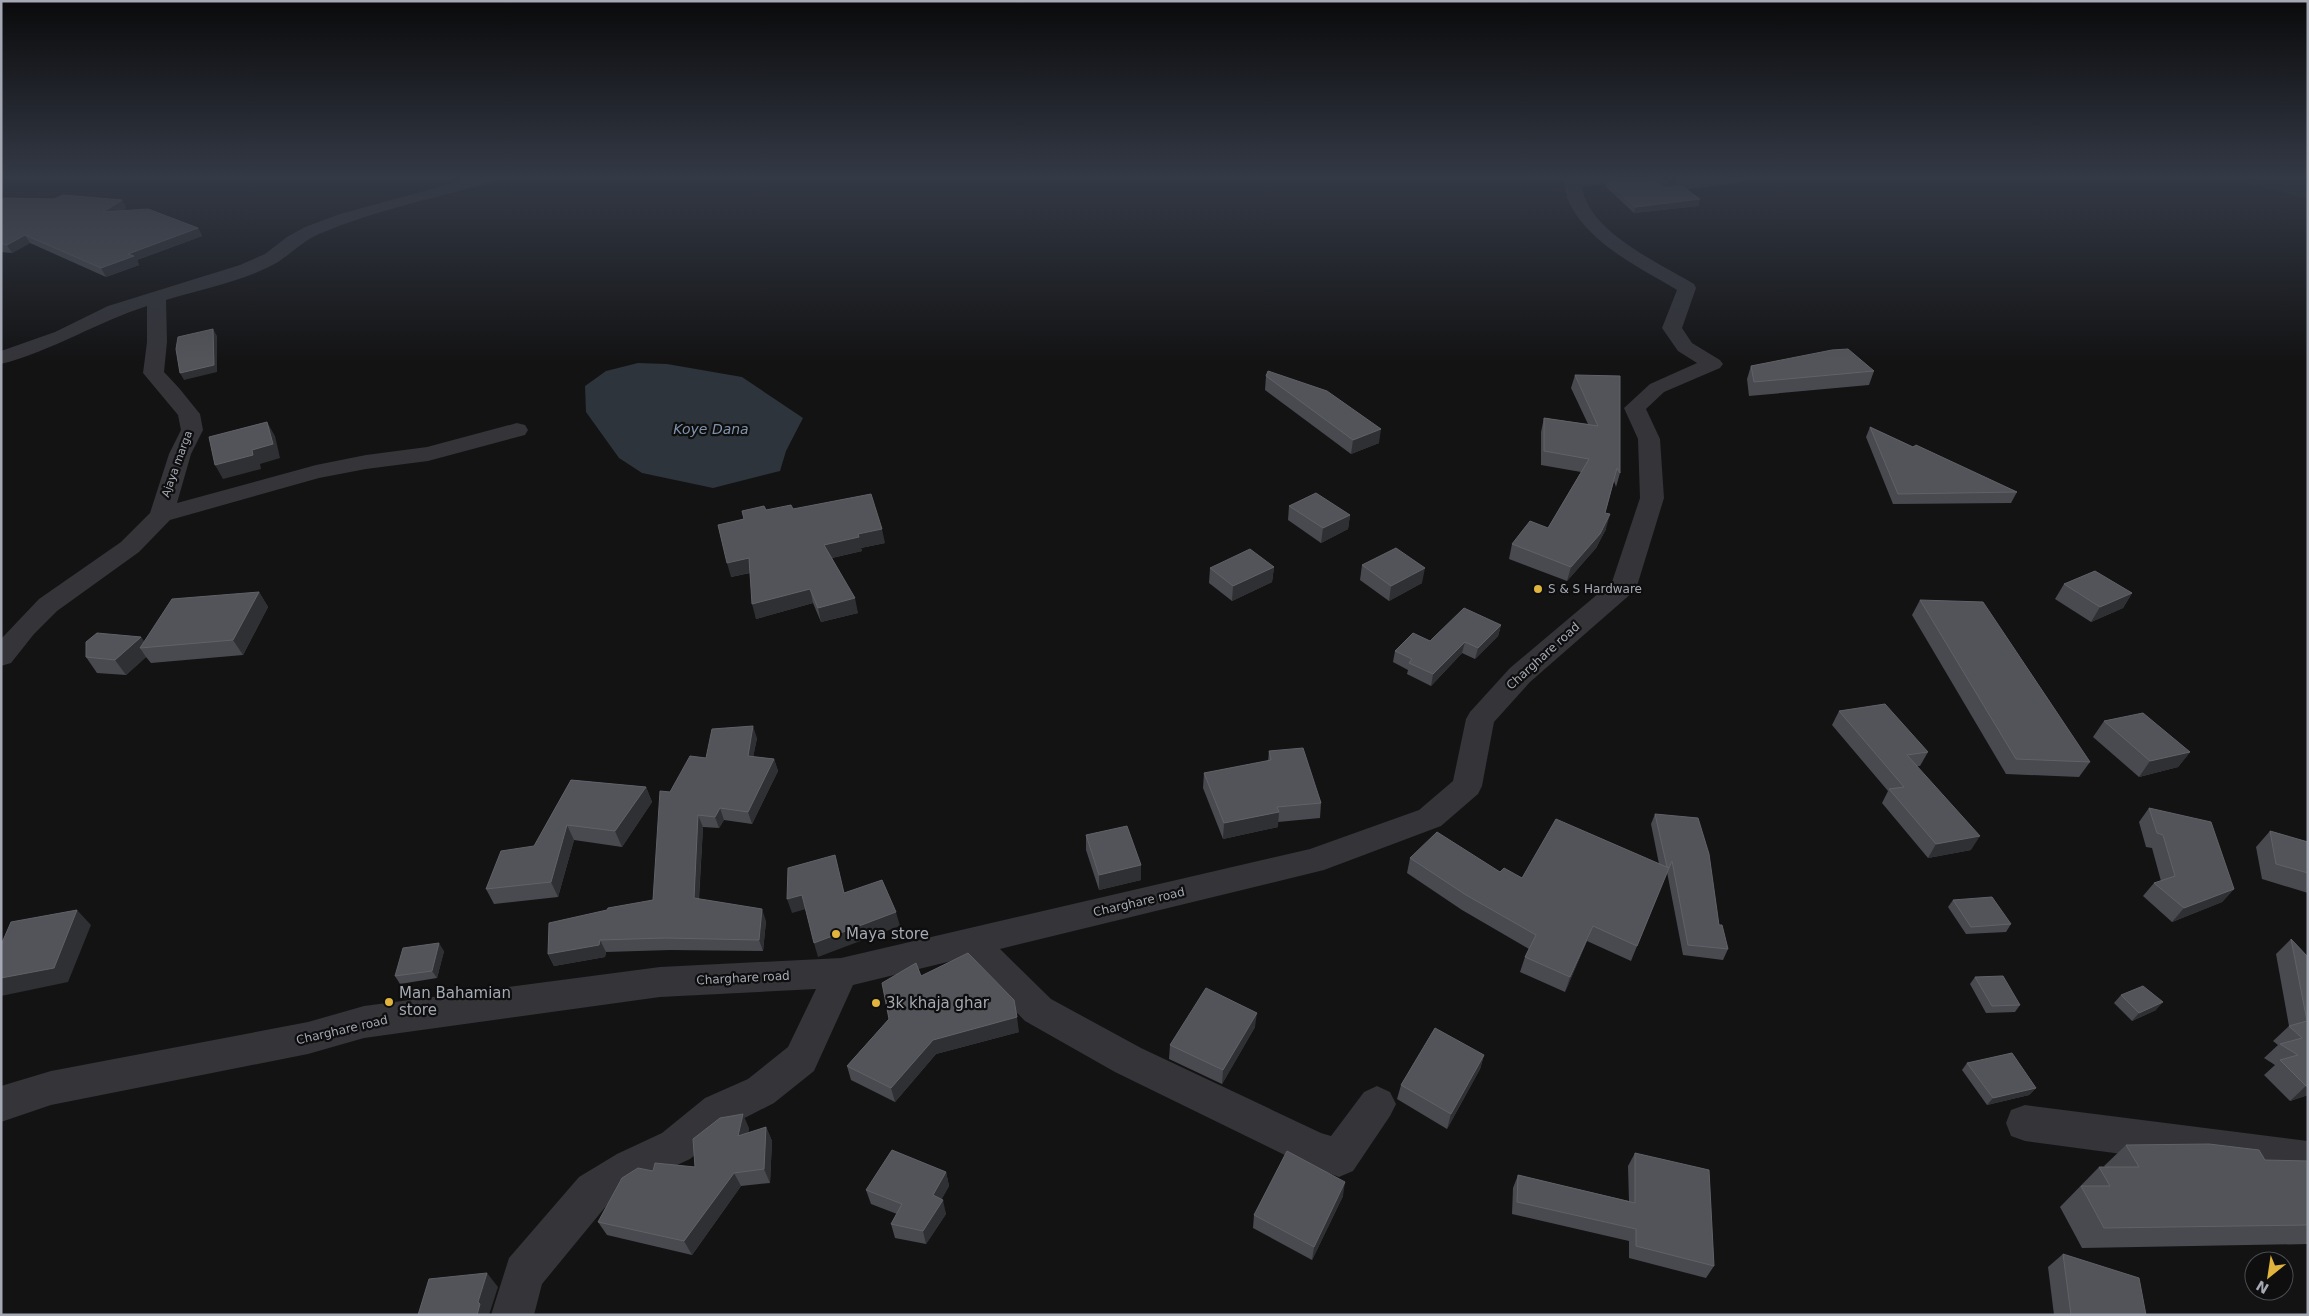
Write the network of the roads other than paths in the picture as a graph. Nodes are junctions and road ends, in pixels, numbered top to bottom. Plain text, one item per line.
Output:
1 (296, 239) edge
2 (1613, 239) edge
3 (156, 297) junction
4 (1, 358) edge
5 (517, 430) dead end
6 (161, 515) junction
7 (1, 657) edge
8 (970, 942) junction
9 (841, 973) junction
10 (1, 1104) edge
11 (1376, 1104) dead end
12 (2025, 1123) dead end
13 (2308, 1160) edge
14 (512, 1315) edge

1 - 3 street
2 - 8 street, Charghare road
3 - 4 street
3 - 6 street, Ajaya marga
5 - 6 street
6 - 7 street, Ajaya marga
8 - 9 street, Charghare road
8 - 11 street
9 - 10 street, Charghare road
9 - 14 street
12 - 13 street

